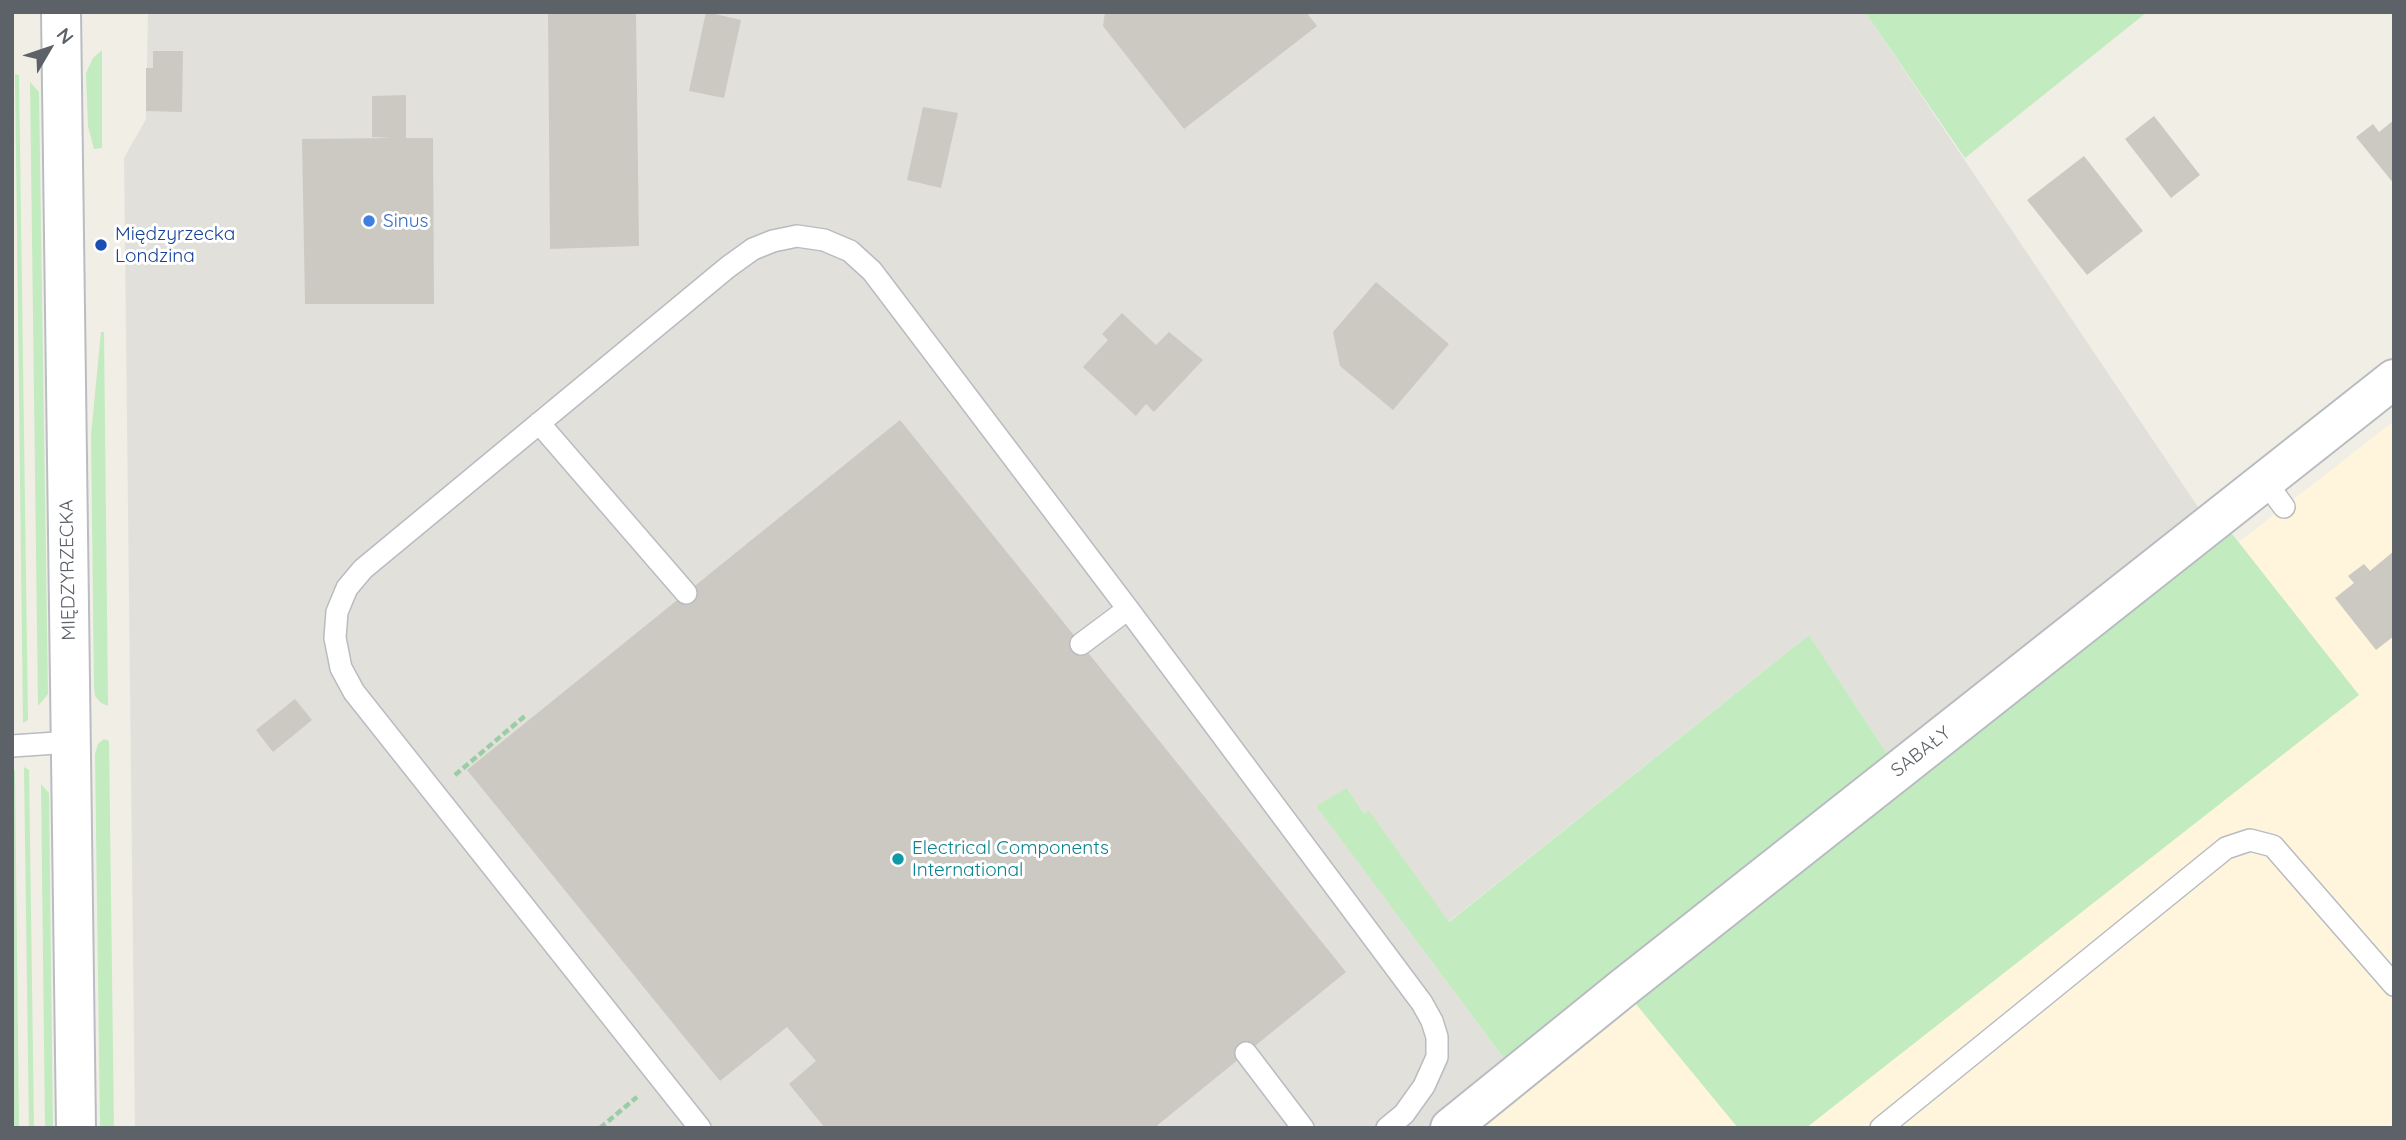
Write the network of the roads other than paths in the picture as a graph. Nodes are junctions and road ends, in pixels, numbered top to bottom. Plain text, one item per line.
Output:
1 (61, 12) edge
2 (2394, 379) edge
3 (539, 423) junction
4 (686, 593) dead end
5 (1128, 609) junction
6 (1081, 644) dead end
7 (71, 742) junction
8 (12, 746) edge
9 (2394, 985) edge
10 (1246, 1053) dead end
11 (697, 1127) edge
12 (76, 1128) edge
13 (1303, 1128) edge
14 (1387, 1128) edge
15 (1450, 1128) edge
16 (1881, 1128) edge

1 - 7 street, MIĘDZYRZECKA
2 - 15 street, SABAŁY
3 - 4 lane
3 - 5 lane
3 - 11 lane
5 - 6 lane
5 - 14 lane
7 - 8 lane
7 - 12 street, MIĘDZYRZECKA
9 - 16 lane
10 - 13 lane

